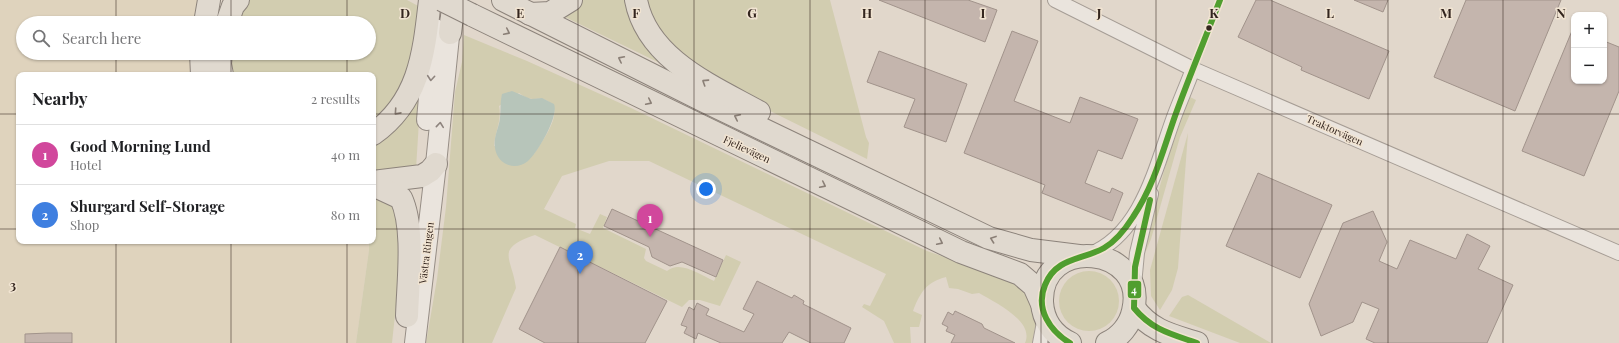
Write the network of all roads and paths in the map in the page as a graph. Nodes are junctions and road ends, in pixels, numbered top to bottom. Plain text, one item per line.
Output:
1 (209, 0) edge
2 (238, 0) edge
3 (430, 0) edge
4 (437, 0) edge
5 (442, 0) edge
6 (453, 0) edge
7 (503, 0) edge
8 (571, 0) edge
9 (636, 0) edge
10 (1055, 0) edge
11 (530, 14) junction
12 (206, 16) edge
13 (229, 16) edge
14 (450, 33) joint
15 (201, 60) edge
16 (220, 60) edge
17 (1193, 69) junction
18 (202, 72) edge
19 (221, 72) edge
20 (376, 131) edge
21 (1159, 160) junction
22 (429, 170) junction
23 (376, 181) edge
24 (376, 187) edge
25 (921, 206) junction
26 (1619, 253) edge
27 (1083, 255) junction
28 (1134, 302) junction
29 (1043, 310) junction
30 (407, 316) junction
31 (403, 343) edge
32 (415, 343) edge
33 (1040, 343) edge
34 (1070, 343) edge
35 (1107, 343) edge
36 (1197, 343) edge

1 - 12 main road
2 - 13 main road
3 -> 20 main road
4 -> 22 main road
5 -> 29 main road, Fjelievägen, bridge
6 - 14 main road
7 - 11 main road
8 - 11 main road
25 -> 9 main road
10 - 17 street, Traktorvägen
25 -> 11 main road
22 -> 14 main road
15 - 18 main road
16 - 19 main road
17 - 21 street
17 - 26 street, Traktorvägen
21 - 27 street
21 - 28 street
22 - 23 main road
22 - 30 main road, Västra Ringen
22 - 32 main road, Västra Ringen
24 - 30 main road
27 -> 25 main road
27 - 28 main road
27 - 29 main road
28 - 35 main road
28 - 36 main road
29 - 33 street
29 - 34 main road, Fjelievägen
30 - 31 main road, Västra Ringen

